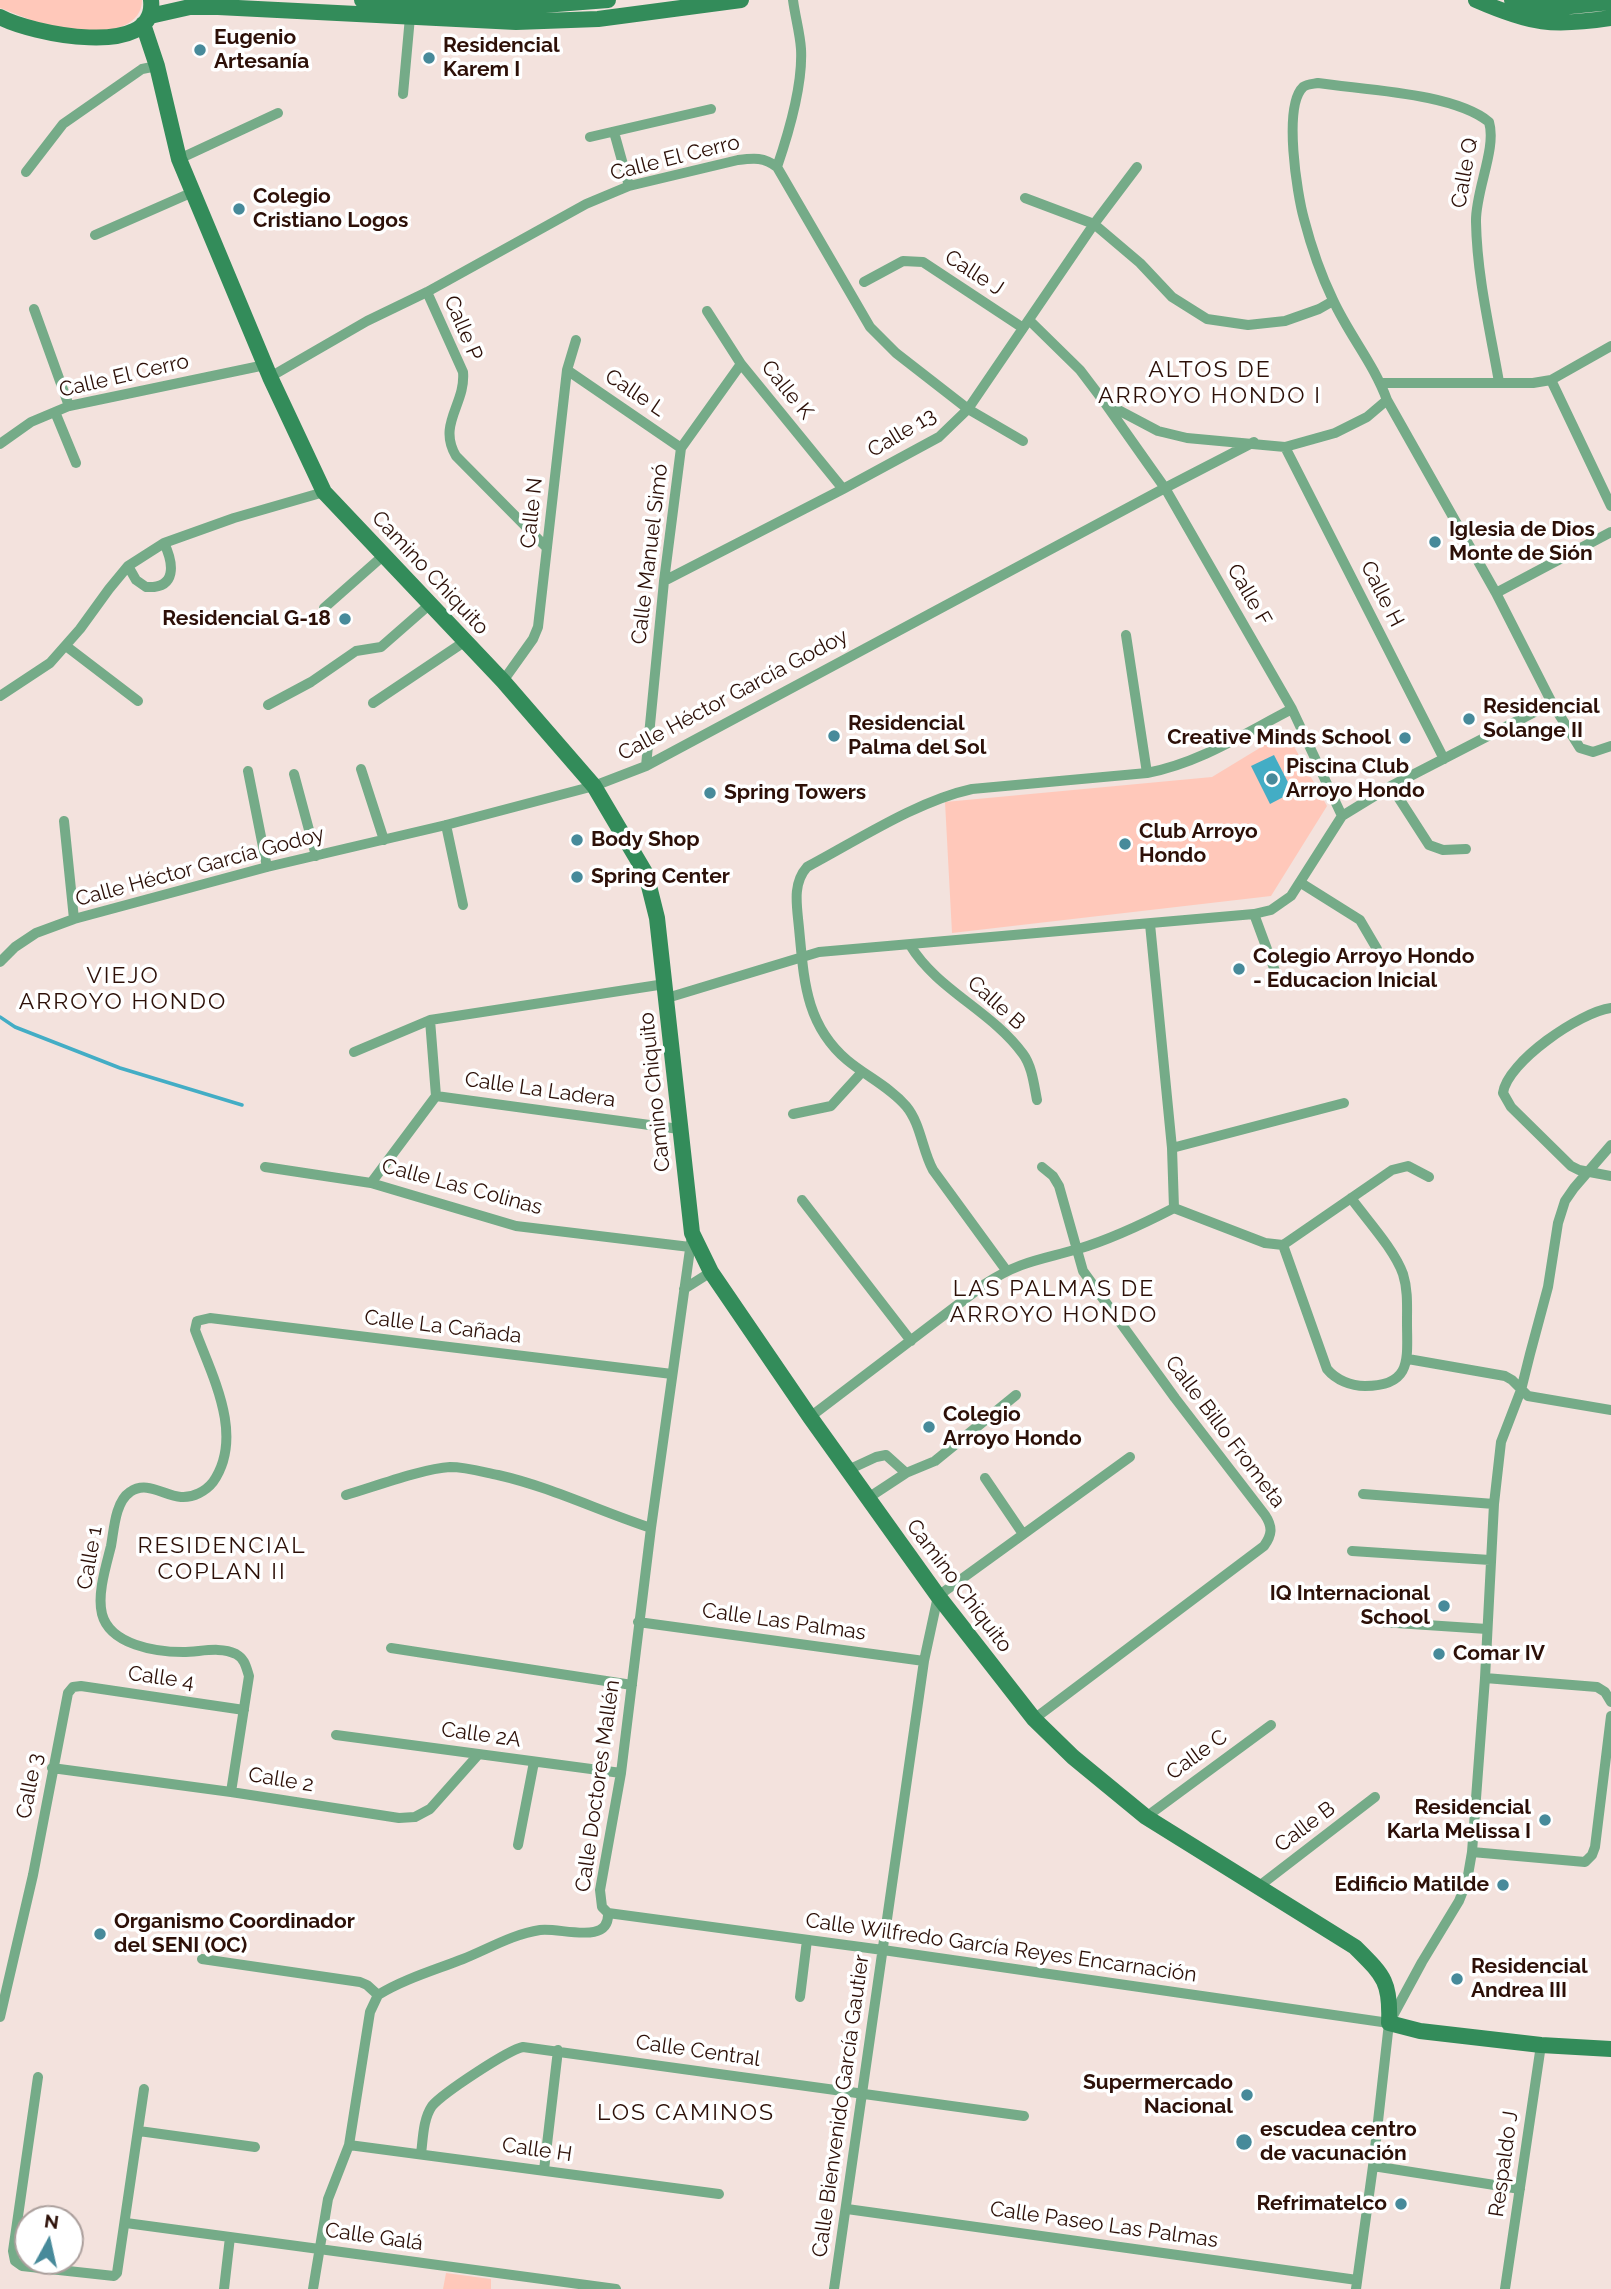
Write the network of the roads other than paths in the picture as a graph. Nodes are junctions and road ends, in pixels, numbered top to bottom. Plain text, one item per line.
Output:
1 (362, 0) edge
2 (608, 0) edge
3 (741, 0) edge
4 (793, 0) edge
5 (1476, 0) edge
6 (1512, 0) edge
7 (576, 2) edge
8 (1611, 2) edge
9 (459, 13) junction
10 (148, 14) edge
11 (0, 17) edge
12 (410, 17) junction
13 (1611, 18) edge
14 (562, 22) junction
15 (157, 66) junction
16 (403, 94) dead end
17 (711, 108) dead end
18 (278, 113) dead end
19 (614, 132) junction
20 (590, 137) dead end
21 (179, 159) junction
22 (777, 167) junction
23 (1137, 167) dead end
24 (26, 172) dead end
25 (629, 186) junction
26 (193, 192) junction
27 (1025, 198) dead end
28 (1094, 224) junction
29 (95, 235) dead end
30 (864, 282) dead end
31 (427, 292) junction
32 (1333, 301) junction
33 (34, 309) dead end
34 (706, 312) dead end
35 (1026, 324) junction
36 (576, 341) dead end
37 (1611, 346) edge
38 (741, 364) junction
39 (566, 370) junction
40 (267, 371) junction
41 (1551, 380) junction
42 (1499, 382) junction
43 (1381, 383) junction
44 (1387, 400) junction
45 (1105, 403) junction
46 (69, 406) junction
47 (968, 409) junction
48 (55, 412) junction
49 (1023, 441) dead end
50 (1254, 442) junction
51 (0, 444) edge
52 (1285, 447) junction
53 (681, 448) junction
54 (76, 463) dead end
55 (1165, 488) junction
56 (844, 489) junction
57 (324, 492) junction
58 (1611, 506) edge
59 (1611, 532) edge
60 (164, 543) junction
61 (547, 548) junction
62 (384, 555) junction
63 (128, 566) junction
64 (664, 581) junction
65 (1496, 593) junction
66 (429, 605) junction
67 (324, 608) dead end
68 (1126, 635) dead end
69 (464, 642) junction
70 (66, 646) junction
71 (503, 681) junction
72 (0, 696) edge
73 (138, 701) dead end
74 (1552, 703) junction
75 (373, 704) dead end
76 (268, 705) dead end
77 (1292, 709) junction
78 (1611, 746) edge
79 (1444, 759) junction
80 (646, 766) junction
81 (361, 769) dead end
82 (248, 771) dead end
83 (1147, 773) junction
84 (294, 775) dead end
85 (594, 786) junction
86 (1391, 786) junction
87 (1342, 816) junction
88 (64, 821) dead end
89 (446, 825) junction
90 (384, 840) junction
91 (1466, 849) dead end
92 (316, 856) junction
93 (267, 867) junction
94 (1301, 883) junction
95 (463, 905) dead end
96 (1254, 914) junction
97 (74, 919) junction
98 (1150, 924) junction
99 (910, 945) junction
100 (1377, 949) dead end
101 (802, 955) junction
102 (0, 962) edge
103 (1278, 979) dead end
104 (666, 991) junction
105 (1611, 1008) edge
106 (430, 1020) junction
107 (354, 1052) dead end
108 (862, 1072) junction
109 (436, 1096) junction
110 (1037, 1100) dead end
111 (1344, 1103) dead end
112 (793, 1114) dead end
113 (679, 1129) junction
114 (1611, 1145) edge
115 (1172, 1148) junction
116 (265, 1167) dead end
117 (1042, 1167) dead end
118 (1588, 1172) junction
119 (1611, 1175) edge
120 (1429, 1177) dead end
121 (371, 1183) junction
122 (1351, 1198) junction
123 (802, 1200) dead end
124 (1174, 1208) junction
125 (691, 1240) junction
126 (1283, 1245) junction
127 (1076, 1250) junction
128 (1006, 1270) junction
129 (711, 1272) junction
130 (684, 1289) junction
131 (210, 1318) joint
132 (911, 1341) junction
133 (1408, 1359) junction
134 (672, 1374) junction
135 (1521, 1390) junction
136 (1016, 1395) dead end
137 (1611, 1410) edge
138 (810, 1417) junction
139 (1130, 1457) dead end
140 (848, 1470) junction
141 (906, 1473) junction
142 (985, 1478) dead end
143 (1363, 1494) dead end
144 (346, 1495) dead end
145 (868, 1498) junction
146 (1493, 1504) junction
147 (651, 1528) junction
148 (1023, 1534) junction
149 (1352, 1551) dead end
150 (1490, 1560) junction
151 (938, 1596) junction
152 (638, 1622) junction
153 (1381, 1622) dead end
154 (1487, 1629) junction
155 (391, 1648) dead end
156 (924, 1661) junction
157 (1485, 1678) junction
158 (632, 1685) junction
159 (73, 1688) joint
160 (1611, 1702) edge
161 (244, 1710) junction
162 (1611, 1716) edge
163 (1034, 1719) junction
164 (1271, 1725) dead end
165 (336, 1735) dead end
166 (478, 1755) junction
167 (534, 1762) junction
168 (52, 1768) junction
169 (621, 1773) junction
170 (231, 1792) junction
171 (1375, 1797) dead end
172 (1146, 1816) junction
173 (518, 1845) dead end
174 (1472, 1852) junction
175 (1258, 1887) junction
176 (608, 1913) junction
177 (807, 1940) junction
178 (883, 1950) junction
179 (202, 1959) dead end
180 (378, 1995) junction
181 (800, 1997) dead end
182 (0, 2017) edge
183 (1389, 2023) junction
184 (1541, 2045) junction
185 (1611, 2049) edge
186 (558, 2050) junction
187 (38, 2077) dead end
188 (144, 2090) dead end
189 (863, 2094) junction
190 (1024, 2116) dead end
191 (139, 2131) junction
192 (349, 2145) junction
193 (255, 2147) dead end
194 (421, 2154) junction
195 (1373, 2166) junction
196 (544, 2170) junction
197 (1520, 2189) junction
198 (719, 2194) dead end
199 (847, 2209) junction
200 (126, 2223) junction
201 (230, 2237) junction
202 (318, 2249) junction
203 (1356, 2285) edge
204 (224, 2289) edge
205 (313, 2289) edge
206 (616, 2289) edge
207 (834, 2289) edge
208 (1505, 2289) edge

1 - 9 main road
2 - 7 main road
3 - 14 main road
4 - 22 street
5 - 13 main road
6 - 8 main road
7 - 9 main road
7 - 14 street
9 - 12 main road
9 - 14 main road
10 - 11 main road
10 - 12 main road
10 - 15 main road, Camino Chiquito
12 - 16 street
15 - 21 main road, Camino Chiquito
15 - 24 street
17 - 19 street
18 - 21 street
19 - 20 street
19 - 25 street
21 - 26 main road, Camino Chiquito
22 - 25 street, Calle El Cerro
22 - 47 street
23 - 28 street, Calle 13
25 - 31 street, Calle El Cerro
26 - 29 street
26 - 40 main road, Camino Chiquito
27 - 28 street
28 - 32 street
28 - 35 street, Calle 13
30 - 35 street, Calle J
31 - 40 street, Calle El Cerro
31 - 61 street, Calle P
32 - 42 street, Calle Q
32 - 43 street
33 - 46 street
34 - 38 street, Calle K
35 - 45 street, Calle J
35 - 47 street, Calle 13
36 - 39 street, Calle N
37 - 41 street
38 - 53 street, Calle Manuel Simó
38 - 56 street, Calle K
39 - 53 street, Calle L
39 - 61 street, Calle N
40 - 46 street, Calle El Cerro
40 - 57 main road, Camino Chiquito
41 - 42 street
41 - 58 street
42 - 43 street
43 - 44 street
44 - 52 street, Calle J
44 - 65 street
45 - 50 street, Calle J
45 - 55 street, Calle F
46 - 48 street, Calle El Cerro
47 - 49 street
47 - 56 street, Calle 13
48 - 51 street, Calle El Cerro
48 - 54 street
50 - 52 street, Calle J
50 - 55 street, Calle Héctor García Godoy
52 - 79 street, Calle H
53 - 64 street, Calle Manuel Simó
55 - 77 street, Calle F
55 - 80 street, Calle Héctor García Godoy
56 - 64 street, Calle 13
57 - 60 street
57 - 62 main road, Camino Chiquito
59 - 65 street
60 - 63 street
60 - 63 street
61 - 71 street, Calle N
62 - 66 main road, Camino Chiquito
62 - 67 street
63 - 70 street
64 - 80 street, Calle Manuel Simó
65 - 74 street
66 - 69 main road, Camino Chiquito
66 - 76 street
68 - 83 street
69 - 71 main road, Camino Chiquito
69 - 75 street
70 - 72 street
70 - 73 street
71 - 85 main road, Camino Chiquito
74 - 78 street
74 - 79 street
77 - 83 street
77 - 87 street, Calle F
79 - 86 street
80 - 85 street, Calle Héctor García Godoy
81 - 90 street
82 - 93 street
83 - 101 street
84 - 92 street
85 - 89 street, Calle Héctor García Godoy
85 - 104 main road, Camino Chiquito
86 - 87 street
86 - 91 street
87 - 94 street
88 - 97 street
89 - 90 street, Calle Héctor García Godoy
89 - 95 street
90 - 92 street, Calle Héctor García Godoy
92 - 93 street, Calle Héctor García Godoy
93 - 97 street, Calle Héctor García Godoy
94 - 96 street
94 - 100 street
96 - 98 street
96 - 103 street
97 - 102 street, Calle Héctor García Godoy
98 - 99 street
98 - 115 street
99 - 101 street
99 - 110 street, Calle B
101 - 104 street
101 - 108 street
104 - 106 street
104 - 113 main road, Camino Chiquito
105 - 118 street
106 - 107 street
106 - 109 street
108 - 112 street
108 - 128 street
109 - 113 street, Calle La Ladera
109 - 121 street
111 - 115 street
113 - 125 main road, Camino Chiquito
114 - 118 street
115 - 124 street
116 - 121 street, Calle Las Colinas
117 - 127 street, Calle Billo Frometa
118 - 119 street
118 - 135 street
120 - 122 street
121 - 125 street, Calle Las Colinas
122 - 126 street
122 - 133 street
123 - 132 street
124 - 126 street
124 - 127 street
125 - 129 main road, Camino Chiquito
125 - 130 street, Calle Doctores Mallén
126 - 133 street
127 - 128 street
127 - 163 street, Calle Billo Frometa
128 - 132 street
129 - 130 street
129 - 138 main road, Camino Chiquito
130 - 134 street, Calle Doctores Mallén
131 - 134 street, Calle La Cañada
131 - 161 street, Calle 1
132 - 138 street
133 - 135 street
134 - 147 street, Calle Doctores Mallén
135 - 137 street
135 - 146 street
136 - 141 street
138 - 140 main road, Camino Chiquito
139 - 148 street
140 - 141 street
140 - 145 main road, Camino Chiquito
141 - 145 street
142 - 148 street
143 - 146 street
144 - 147 street
145 - 151 main road, Camino Chiquito
146 - 150 street
147 - 152 street, Calle Doctores Mallén
148 - 151 street
149 - 150 street
150 - 154 street
151 - 156 street, Calle Bienvenido García Gautier
151 - 163 main road, Camino Chiquito
152 - 156 street, Calle Las Palmas
152 - 158 street, Calle Doctores Mallén
153 - 154 street
154 - 157 street
155 - 158 street
156 - 178 street, Calle Bienvenido García Gautier
157 - 160 street
157 - 174 street
158 - 169 street, Calle Doctores Mallén
159 - 161 street, Calle 4
159 - 168 street, Calle 3
161 - 170 street, Calle 1
162 - 174 street
163 - 172 main road, Camino Chiquito
164 - 172 street, Calle C
165 - 166 street, Calle 2A
166 - 167 street, Calle 2A
166 - 170 street, Calle 2
167 - 169 street, Calle 2A
167 - 173 street
168 - 170 street, Calle 2
168 - 182 street, Calle 3
169 - 176 street, Calle Doctores Mallén
171 - 175 street, Calle B
172 - 175 main road, Camino Chiquito
174 - 183 street
175 - 183 main road, Camino Chiquito
176 - 177 street, Calle Wilfredo García Reyes Encarnación
176 - 180 street, Calle Doctores Mallén
177 - 178 street, Calle Wilfredo García Reyes Encarnación
177 - 181 street
178 - 183 street, Calle Wilfredo García Reyes Encarnación
178 - 189 street, Calle Bienvenido García Gautier
179 - 180 street
180 - 192 street
183 - 184 main road
183 - 195 street
184 - 185 main road
184 - 197 street, Respaldo J
186 - 189 street, Calle Central
186 - 194 street, Calle Central
186 - 196 street
187 - 200 street
188 - 191 street
189 - 190 street, Calle Central
189 - 199 street, Calle Bienvenido García Gautier
191 - 193 street
191 - 200 street
192 - 194 street, Calle H
192 - 202 street
194 - 196 street, Calle H
195 - 197 street
195 - 203 street
196 - 198 street, Calle H
197 - 208 street, Respaldo J
199 - 203 street, Calle Paseo Las Palmas
199 - 207 street, Calle Bienvenido García Gautier
200 - 201 street, Calle Galá
201 - 202 street, Calle Galá
201 - 204 street
202 - 205 street
202 - 206 street, Calle Galá

